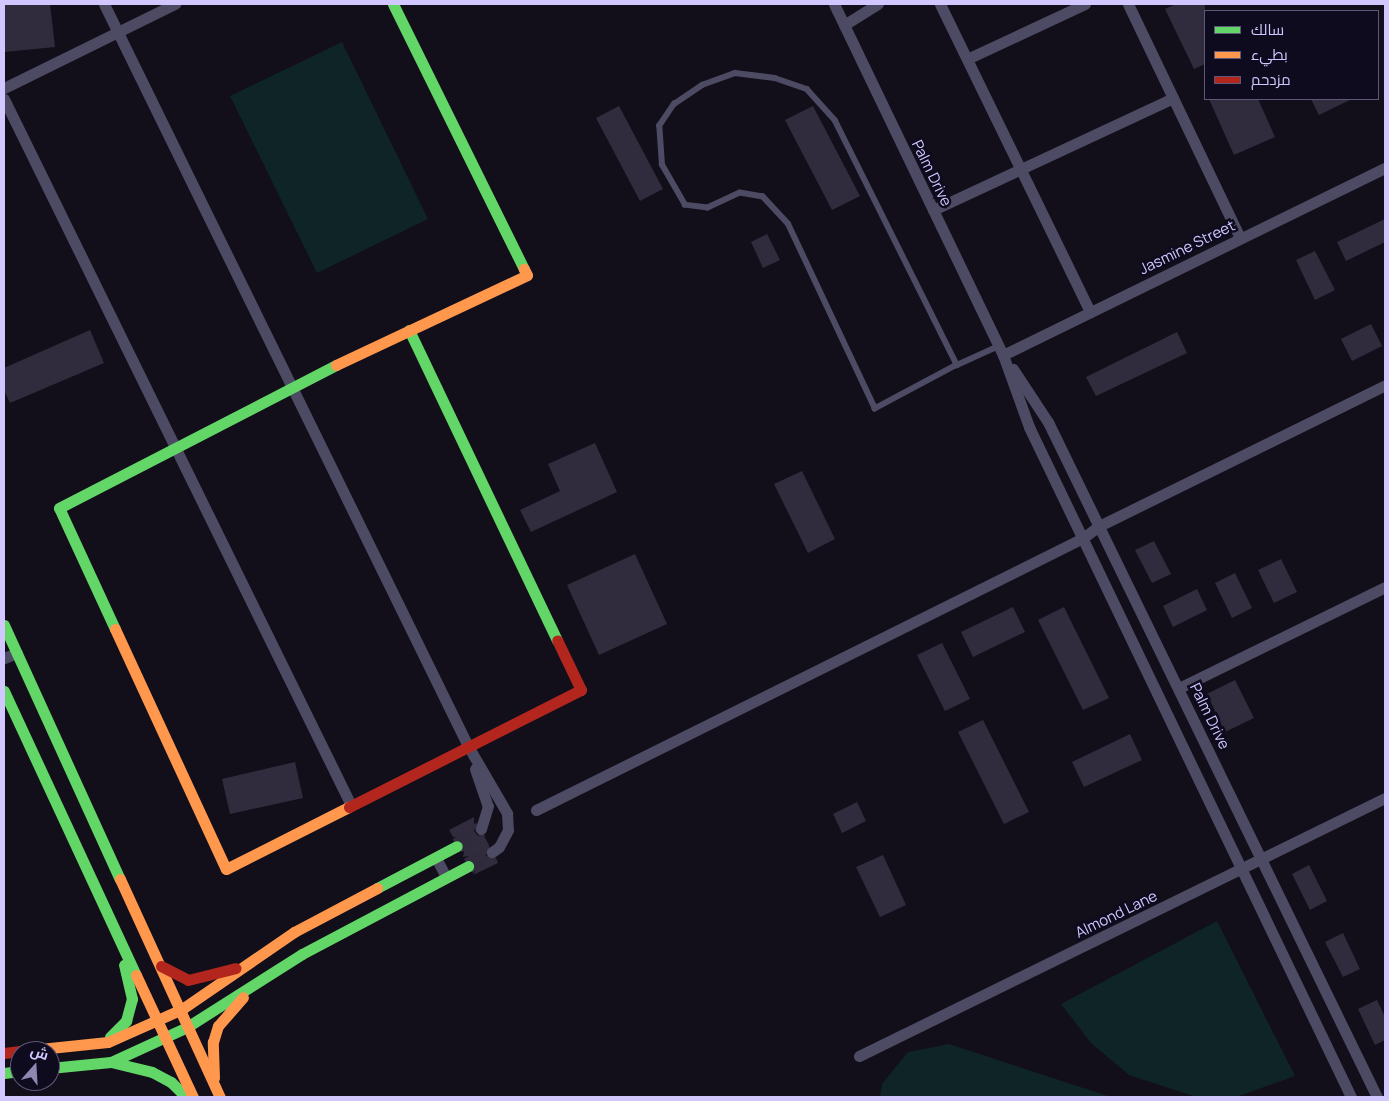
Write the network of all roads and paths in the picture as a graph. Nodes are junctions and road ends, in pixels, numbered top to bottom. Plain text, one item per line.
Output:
1 (104, 4) edge
2 (175, 4) edge
3 (393, 4) edge
4 (834, 4) edge
5 (878, 4) edge
6 (940, 4) edge
7 (1084, 4) edge
8 (1128, 4) edge
9 (844, 25) junction
10 (117, 31) junction
11 (968, 60) junction
12 (4, 88) edge
13 (1173, 98) junction
14 (4, 99) edge
15 (1385, 168) edge
16 (1021, 169) junction
17 (934, 210) junction
18 (1240, 238) junction
19 (1090, 312) junction
20 (409, 330) junction
21 (1001, 350) junction
22 (957, 364) junction
23 (291, 386) junction
24 (1385, 386) edge
25 (174, 450) junction
26 (1099, 526) junction
27 (1082, 538) junction
28 (1385, 587) edge
29 (4, 625) edge
30 (17, 653) junction
31 (4, 658) edge
32 (1180, 688) junction
33 (4, 691) edge
34 (468, 746) junction
35 (1385, 798) edge
36 (351, 805) junction
37 (536, 810) dead end
38 (481, 830) tunnel mouth
39 (457, 846) tunnel mouth
40 (492, 852) tunnel mouth
41 (1263, 857) junction
42 (436, 858) junction
43 (468, 866) tunnel mouth
44 (1243, 868) junction
45 (446, 877) junction
46 (364, 895) junction
47 (374, 915) junction
48 (115, 929) junction
49 (161, 966) junction
50 (245, 966) junction
51 (251, 986) junction
52 (182, 1009) junction
53 (158, 1020) junction
54 (187, 1027) junction
55 (165, 1037) junction
56 (105, 1043) junction
57 (60, 1047) edge
58 (859, 1056) dead end
59 (111, 1062) junction
60 (60, 1067) edge
61 (214, 1085) junction
62 (186, 1097) edge
63 (194, 1097) edge
64 (220, 1097) edge
65 (1351, 1097) edge
66 (1378, 1097) edge

1 - 10 street
2 - 10 street
3 - 20 main road
4 - 9 street, Palm Drive
5 - 9 street
6 - 11 street
7 - 11 street
8 - 13 street
9 - 17 street, Palm Drive
10 - 12 street
10 - 23 street
11 - 16 street
13 - 16 street
13 - 18 street
14 - 25 street
15 - 18 street, Jasmine Street
16 - 17 street
16 - 19 street
17 - 21 street, Palm Drive
18 - 19 street, Jasmine Street
19 - 21 street, Jasmine Street
20 - 23 main road
20 - 34 main road
21 - 22 lane
21 - 26 street, Palm Drive
21 - 27 street, Palm Drive
22 - 22 lane
23 - 25 main road
23 - 34 street
24 - 26 street
25 - 36 street
25 - 36 main road
26 - 27 street
26 - 32 street, Palm Drive
27 - 37 street
27 - 44 street, Palm Drive
28 - 32 street
29 - 30 main road
30 - 31 street
30 - 49 main road
32 - 41 street, Palm Drive
33 - 48 main road
34 - 36 main road
34 - 38 street
34 - 40 street
35 - 41 street, Almond Lane
39 - 42 main road
41 - 44 street, Almond Lane
41 - 66 street, Palm Drive
42 - 45 street
42 - 46 main road
43 - 45 main road
44 - 58 street, Almond Lane
44 - 65 street, Palm Drive
45 - 47 main road
46 - 47 street
46 - 50 main road
47 - 51 main road
48 - 53 main road
48 - 56 main road
49 - 50 main road
49 - 52 main road
50 - 52 main road
51 - 54 main road
51 - 61 main road
52 - 53 main road
52 - 54 main road
53 - 55 main road
53 - 56 main road
54 - 55 main road
54 - 61 main road
55 - 59 main road
55 - 63 main road
56 - 57 main road
59 - 60 main road
59 - 62 main road
61 - 64 main road

